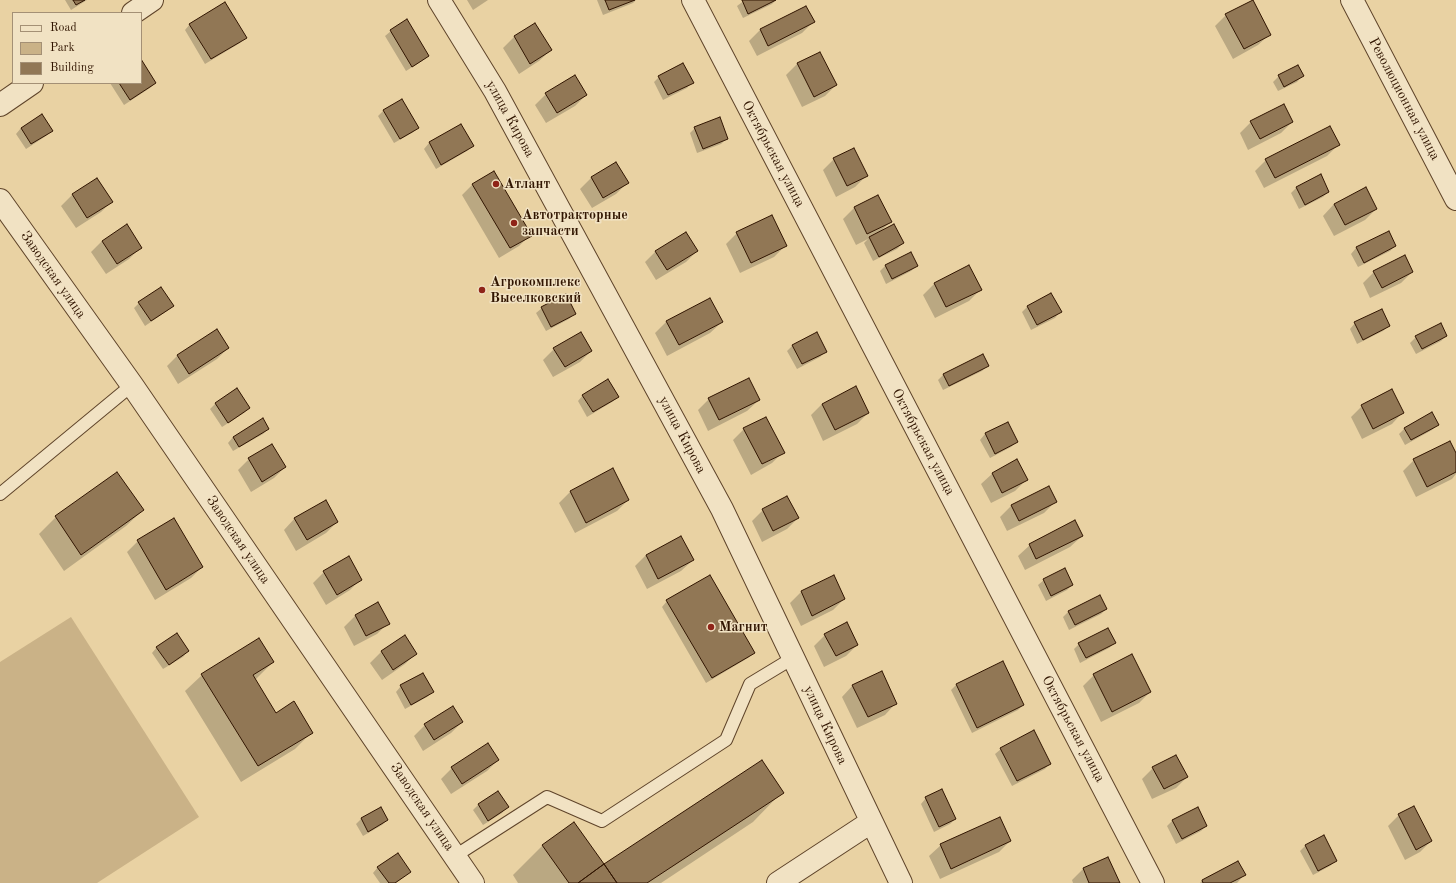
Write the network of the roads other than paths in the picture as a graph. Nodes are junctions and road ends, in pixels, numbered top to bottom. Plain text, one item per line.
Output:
1 (152, 0) edge
2 (439, 0) edge
3 (693, 0) edge
4 (1352, 0) edge
5 (134, 12) edge
6 (31, 84) edge
7 (0, 105) edge
8 (1456, 199) edge
9 (0, 200) edge
10 (132, 385) junction
11 (0, 494) edge
12 (793, 658) junction
13 (871, 822) junction
14 (455, 856) junction
15 (474, 883) edge
16 (778, 883) edge
17 (901, 883) edge
18 (1153, 883) edge

1 - 5 street
2 - 12 street, улица Кирова
3 - 18 street, Октябрьская улица
4 - 8 street, Революционная улица
6 - 7 street
9 - 10 street, Заводская улица
10 - 11 lane
10 - 14 street, Заводская улица
12 - 13 street, улица Кирова
12 - 14 lane
13 - 16 street
13 - 17 street, улица Кирова
14 - 15 street, Заводская улица

